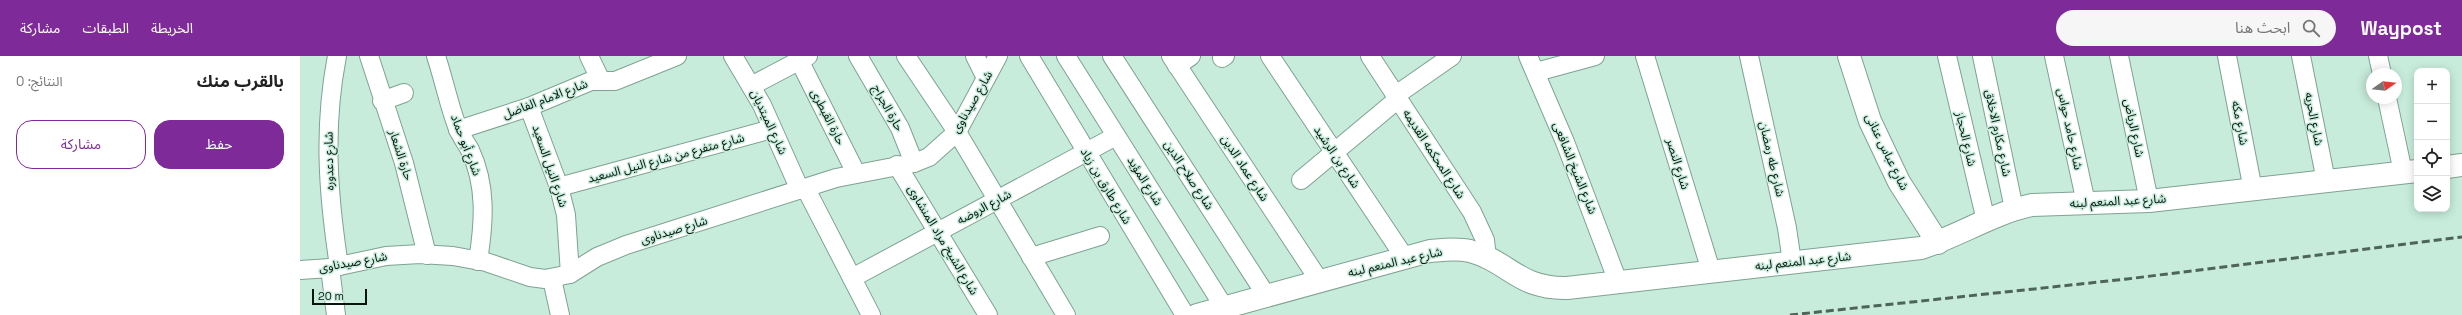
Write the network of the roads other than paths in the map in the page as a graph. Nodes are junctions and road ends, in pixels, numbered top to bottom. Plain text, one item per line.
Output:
1 (337, 56) edge
2 (369, 56) edge
3 (436, 56) edge
4 (589, 56) edge
5 (676, 56) edge
6 (733, 56) edge
7 (858, 56) edge
8 (906, 56) edge
9 (975, 56) edge
10 (998, 56) edge
11 (1029, 56) edge
12 (1066, 56) edge
13 (1112, 56) edge
14 (1270, 56) edge
15 (1370, 56) edge
16 (1452, 56) edge
17 (1528, 56) edge
18 (1596, 56) edge
19 (1646, 56) edge
20 (1749, 56) edge
21 (1849, 56) edge
22 (1947, 56) edge
23 (1982, 56) edge
24 (2054, 56) edge
25 (2119, 56) edge
26 (2227, 56) edge
27 (2301, 56) edge
28 (2378, 56) edge
29 (803, 58) edge
30 (1180, 59) edge
31 (2381, 68) edge
32 (1536, 72) junction
33 (986, 78) junction
34 (601, 81) junction
35 (751, 86) junction
36 (404, 93) dead end
37 (1397, 97) junction
38 (382, 101) junction
39 (2389, 104) edge
40 (529, 107) junction
41 (772, 129) junction
42 (458, 130) junction
43 (957, 132) junction
44 (1116, 136) junction
45 (1086, 152) junction
46 (1334, 153) junction
47 (906, 164) junction
48 (2462, 165) edge
49 (2450, 167) edge
50 (2410, 171) edge
51 (856, 173) junction
52 (1300, 180) dead end
53 (2326, 181) junction
54 (559, 187) junction
55 (803, 190) junction
56 (2253, 190) junction
57 (998, 200) junction
58 (2149, 201) junction
59 (2086, 203) junction
60 (2014, 209) junction
61 (1986, 221) junction
62 (937, 232) junction
63 (1100, 236) dead end
64 (1938, 242) junction
65 (427, 255) junction
66 (1031, 257) junction
67 (1405, 258) junction
68 (1487, 258) junction
69 (478, 261) junction
70 (1792, 262) junction
71 (334, 267) junction
72 (300, 270) edge
73 (1711, 271) junction
74 (570, 274) junction
75 (552, 278) junction
76 (852, 278) junction
77 (1319, 280) junction
78 (1618, 282) junction
79 (1266, 295) junction
80 (1224, 307) junction
81 (336, 315) edge
82 (560, 315) edge
83 (871, 315) edge
84 (988, 315) edge
85 (1066, 315) edge
86 (1185, 315) edge
87 (1197, 315) edge

1 - 71 street, شارع دعدوره
2 - 38 street, حارة الشعار
3 - 42 street, شارع أبو حماد
4 - 34 street
5 - 34 street, شارع الامام الفاضل
6 - 35 street, شارع الميتديان
7 - 47 street, حارة الجراج
8 - 43 street
9 - 33 street
10 - 33 street, شارع صيدناوى
11 - 45 street, شارع طارق بن زياد
12 - 44 street, شارع المؤيد
13 - 79 street, شارع صلاح الدين
14 - 46 street, شارع بن الرشيد
15 - 37 street, شارع المحكمه القديمه
16 - 37 street
17 - 32 street, شارع الشيخ الشافعى
18 - 32 street
19 - 73 street, شارع النصر
20 - 70 street, شارع طه رمضان
21 - 64 main road, شارع عباس عنانى
22 - 61 street, شارع الحجاز
23 - 60 street, شارع مكارم الاخلاق
24 - 59 street, شارع حامد حواس
25 - 58 street, شارع الرياض
26 - 56 street, شارع مكه
27 - 53 street, شارع الحريه
28 - 31 street
29 - 35 street
29 - 51 street, حارة القبطرى
30 - 77 street, شارع عماد الدين
32 - 78 street, شارع الشيخ الشافعى
33 - 43 street, شارع صيدناوى
34 - 40 street, شارع الامام الفاضل
35 - 41 street, شارع الميتديان
36 - 38 street
37 - 46 street
37 - 68 street, شارع المحكمه القديمه
38 - 65 street, حارة الشعار
39 - 50 street
40 - 42 street, شارع الامام الفاضل
40 - 54 street, شارع النيل السعيد
41 - 54 street, شارع متفرع من شارع النيل السعيد
41 - 55 street, شارع الميتديان
42 - 69 street, شارع أبو حماد
43 - 47 street, شارع صيدناوى
43 - 57 street
44 - 45 street, شارع الروضه
44 - 80 street, شارع المؤيد
45 - 57 street, شارع الروضه
45 - 86 street, شارع طارق بن زياد
46 - 52 street
46 - 67 street, شارع بن الرشيد
47 - 51 street, شارع صيدناوى
47 - 62 street, شارع الشيخ مراد المنشاوى
48 - 49 main road
50 - 53 main road, شارع عبد المنعم لبنه
51 - 55 street, شارع صيدناوى
53 - 56 main road, شارع عبد المنعم لبنه
54 - 74 street, شارع النيل السعيد
55 - 74 street, شارع صيدناوى
55 - 76 street, شارع الميتديان
56 - 58 main road, شارع عبد المنعم لبنه
57 - 62 street, شارع الروضه
57 - 66 street
58 - 59 main road, شارع عبد المنعم لبنه
59 - 60 main road, شارع عبد المنعم لبنه
60 - 61 main road, شارع عبد المنعم لبنه
61 - 64 main road, شارع عبد المنعم لبنه
62 - 76 street, شارع الروضه
62 - 84 street, شارع الشيخ مراد المنشاوى
63 - 66 street
64 - 70 main road, شارع عبد المنعم لبنه
65 - 69 street, شارع صيدناوى
65 - 71 street, شارع صيدناوى
66 - 85 street
67 - 68 main road, شارع عبد المنعم لبنه
67 - 77 main road, شارع عبد المنعم لبنه
68 - 78 main road, شارع عبد المنعم لبنه
69 - 75 street, شارع صيدناوى
70 - 73 main road, شارع عبد المنعم لبنه
71 - 72 street, شارع صيدناوى
71 - 81 street, شارع دعدوره
73 - 78 main road, شارع عبد المنعم لبنه
74 - 75 street, شارع صيدناوى
75 - 82 street
76 - 83 street, شارع الميتديان
77 - 79 main road, شارع عبد المنعم لبنه
79 - 80 main road, شارع عبد المنعم لبنه
80 - 87 main road, شارع عبد المنعم لبنه

